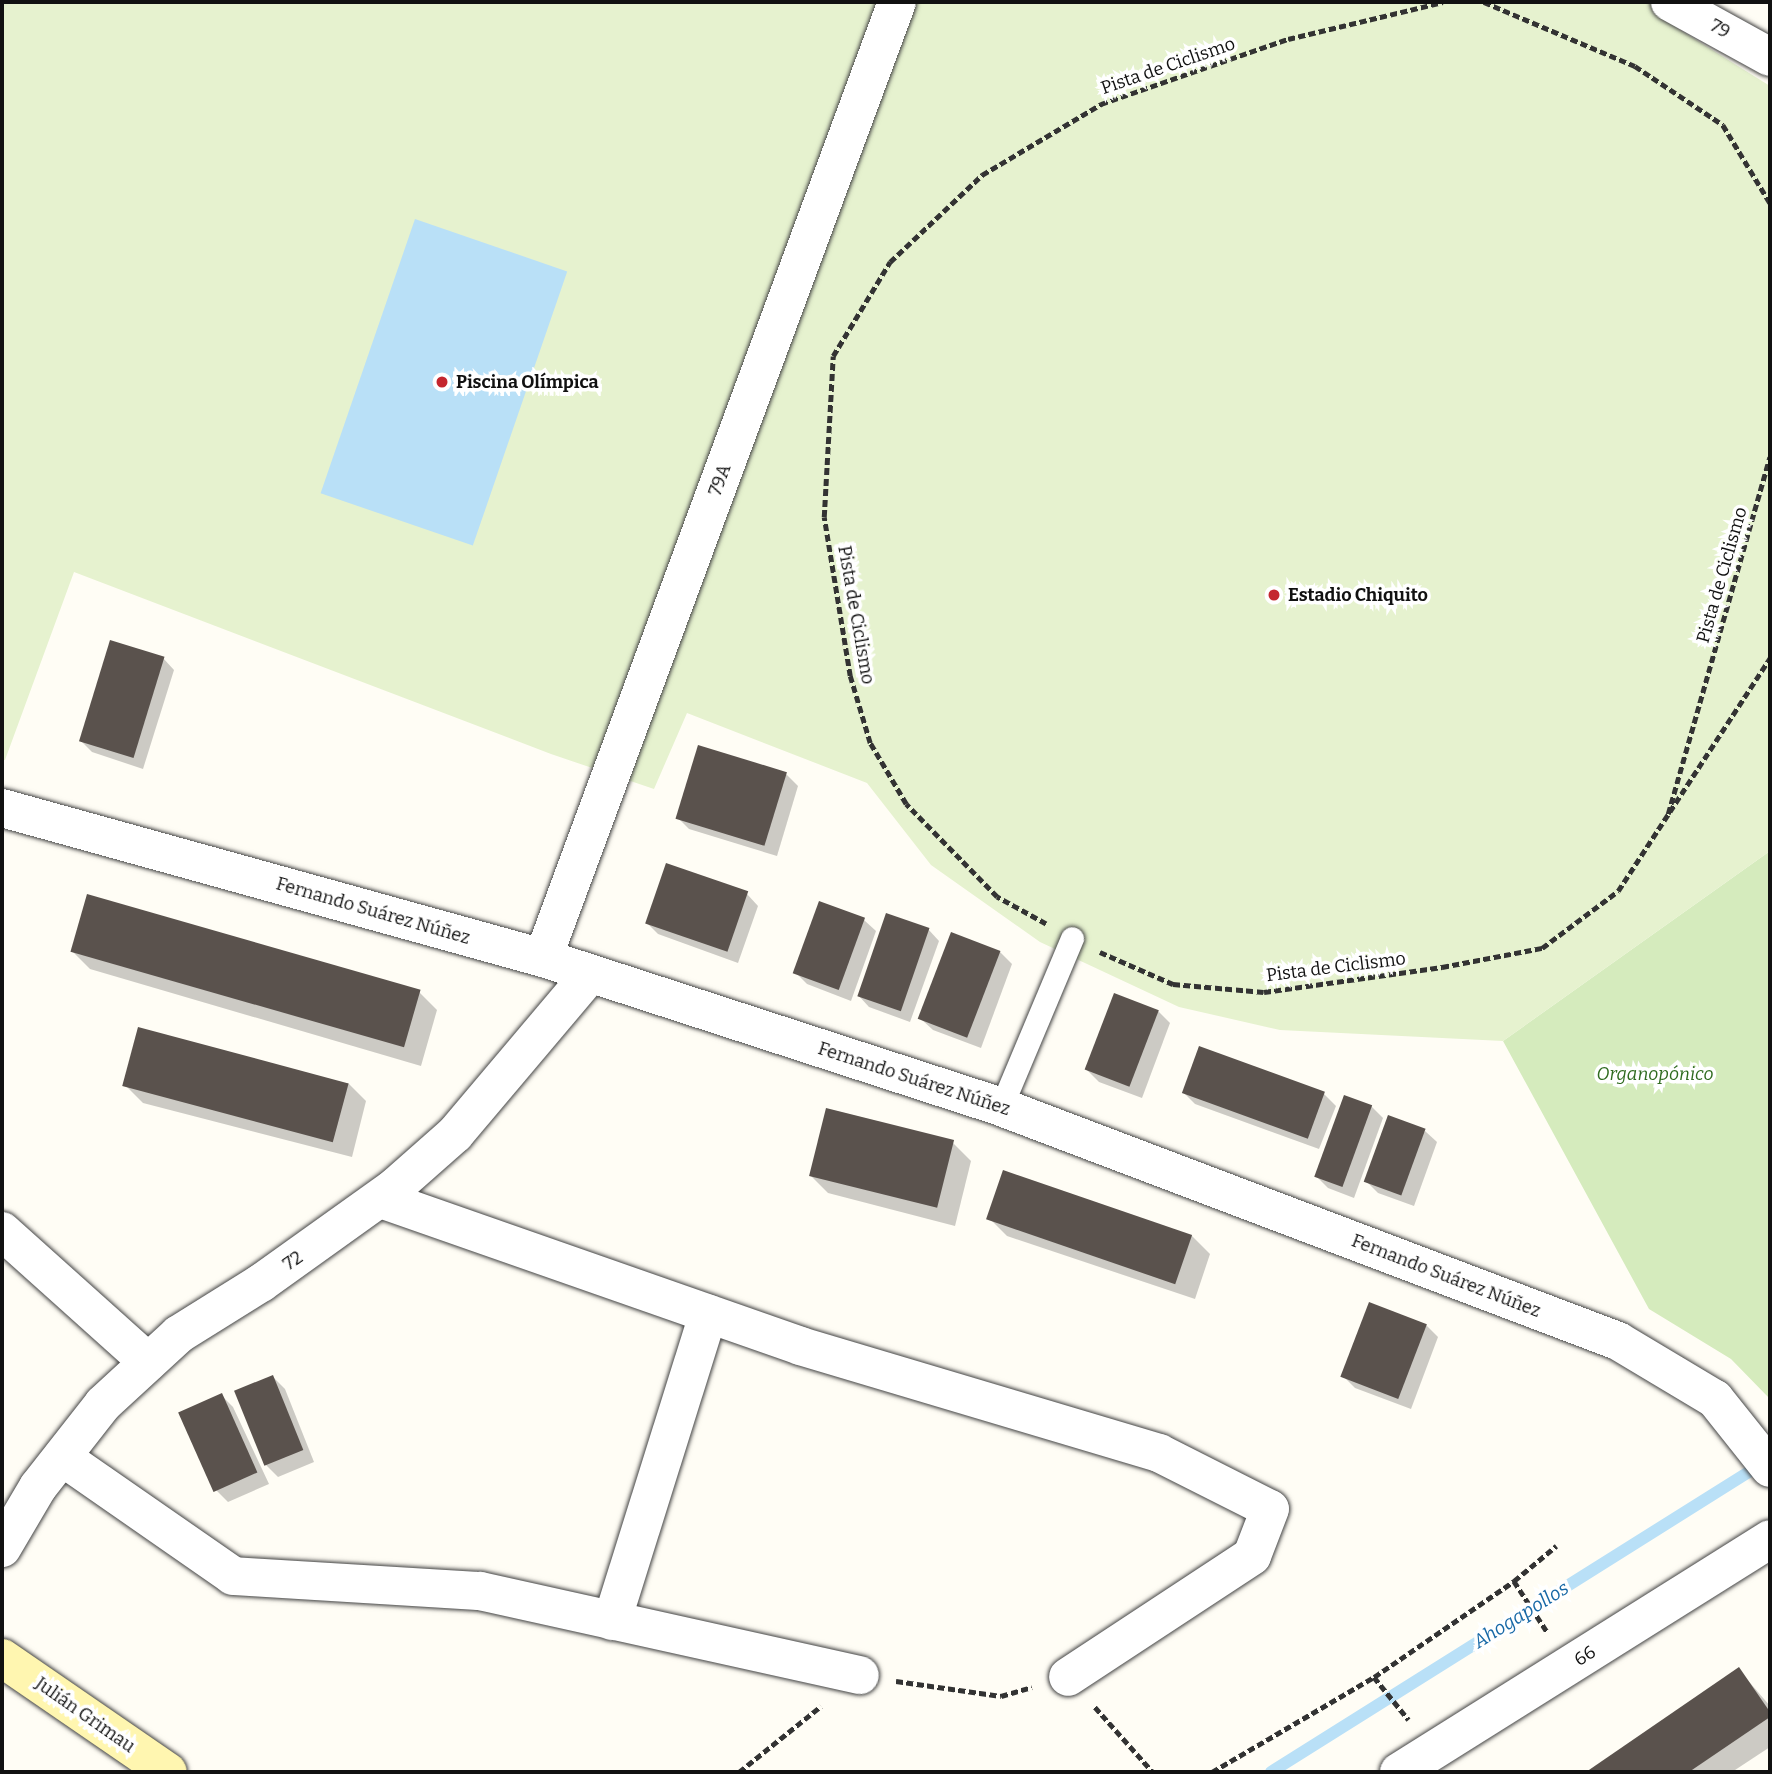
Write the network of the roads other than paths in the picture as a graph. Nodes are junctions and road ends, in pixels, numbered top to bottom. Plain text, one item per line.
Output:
1 (897, 2) edge
2 (1670, 2) edge
3 (1770, 57) edge
4 (2, 808) edge
5 (1072, 938) road end
6 (543, 958) junction
7 (590, 974) junction
8 (1001, 1107) junction
9 (381, 1199) junction
10 (2, 1231) edge
11 (708, 1314) junction
12 (148, 1362) junction
13 (1760, 1455) edge
14 (62, 1457) junction
15 (1770, 1539) edge
16 (2, 1548) edge
17 (612, 1620) junction
18 (2, 1658) edge
19 (860, 1675) road end
20 (1068, 1677) road end
21 (168, 1772) edge
22 (1399, 1772) edge

1 - 6 street, 79A
2 - 3 street, 79
4 - 6 street, Fernando Suárez Núñez
5 - 8 lane
6 - 7 street, Fernando Suárez Núñez
7 - 8 street, Fernando Suárez Núñez
7 - 9 street, 72
8 - 13 street, Fernando Suárez Núñez
9 - 11 street
9 - 12 street, 72
10 - 12 street
11 - 17 street
11 - 20 street
12 - 14 street, 72
14 - 16 street, 72
14 - 17 street
15 - 22 street, 66
17 - 19 street
18 - 21 street, Julián Grimau

